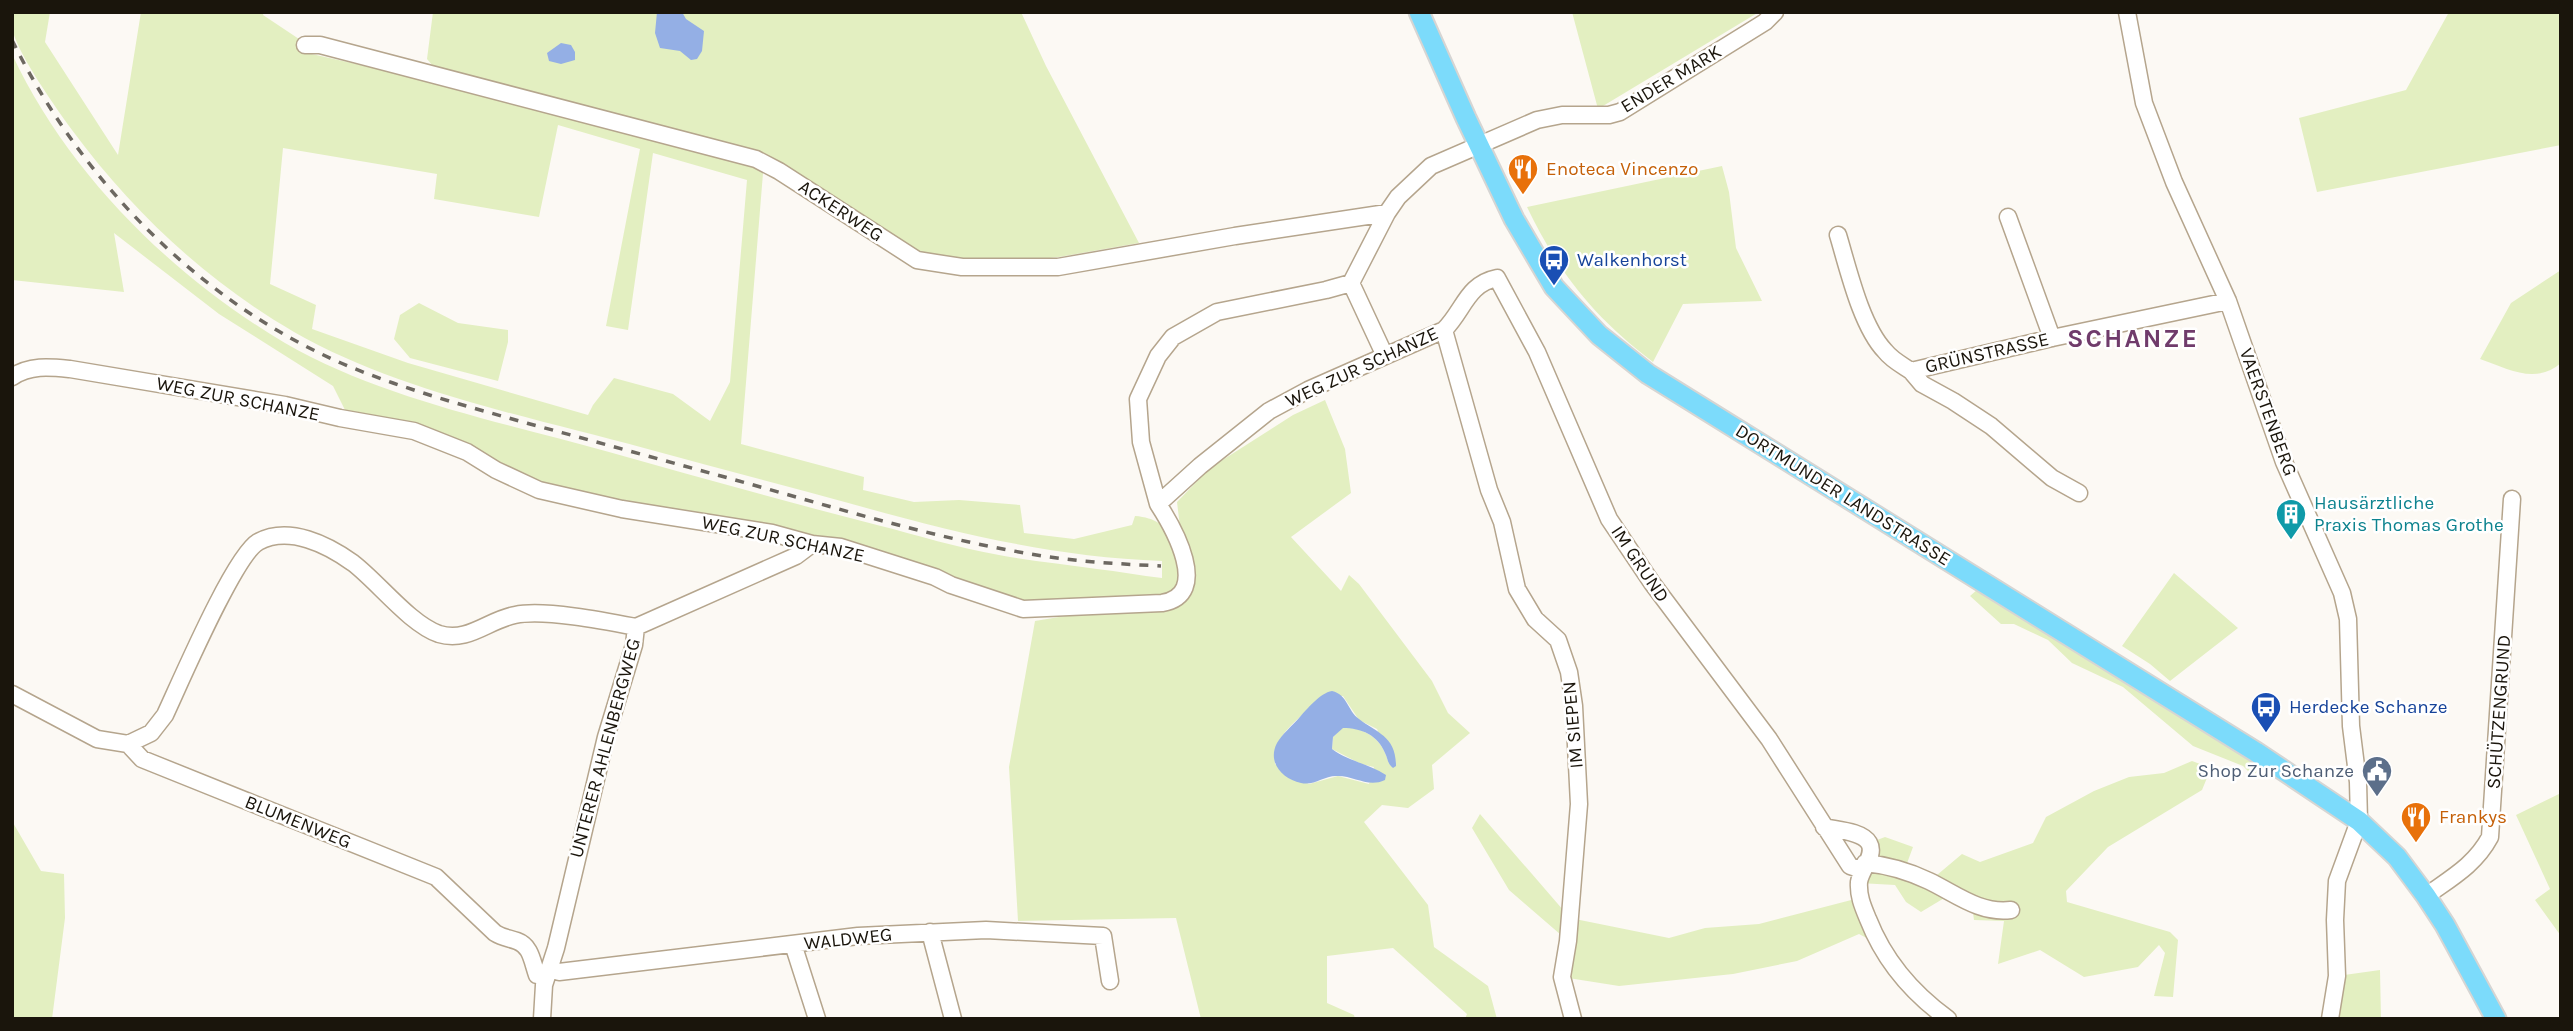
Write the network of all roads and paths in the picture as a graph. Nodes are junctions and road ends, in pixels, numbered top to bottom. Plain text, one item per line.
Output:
1 (1419, 12) edge
2 (1775, 12) edge
3 (2127, 12) edge
4 (305, 45) dead end
5 (1480, 146) junction
6 (1387, 213) junction
7 (2008, 217) dead end
8 (1838, 235) dead end
9 (1497, 278) joint
10 (1351, 283) junction
11 (2228, 301) junction
12 (1444, 330) junction
13 (2052, 338) junction
14 (1385, 356) junction
15 (1911, 371) junction
16 (12, 377) edge
17 (2079, 493) dead end
18 (2512, 499) dead end
19 (1158, 504) junction
20 (812, 544) junction
21 (636, 627) junction
22 (17, 697) edge
23 (128, 744) junction
24 (2359, 821) junction
25 (1824, 827) junction
26 (1863, 866) junction
27 (2426, 896) junction
28 (2011, 910) dead end
29 (930, 932) junction
30 (793, 944) junction
31 (548, 973) junction
32 (1110, 981) dead end
33 (542, 1019) edge
34 (817, 1019) edge
35 (953, 1019) edge
36 (1573, 1019) edge
37 (1948, 1019) edge
38 (2330, 1019) edge
39 (2496, 1019) edge

1 - 5 main road, DORTMUNDER LANDSTRASSE
2 - 5 street, ENDER MARK
3 - 11 street, VAERSTENBERG
4 - 6 street, ACKERWEG
5 - 6 street, ENDER MARK
5 - 24 main road, DORTMUNDER LANDSTRASSE
6 - 10 street, ENDER MARK
7 - 13 street
8 - 15 street, GRÜNSTRASSE
9 - 12 street, WEG ZUR SCHANZE
9 - 25 street, IM GRUND
10 - 14 street
10 - 19 street
11 - 13 street, GRÜNSTRASSE
11 - 24 street, VAERSTENBERG
12 - 14 street, WEG ZUR SCHANZE
12 - 36 street, IM SIEPEN
13 - 15 street, GRÜNSTRASSE
14 - 19 street, WEG ZUR SCHANZE
15 - 17 street, GRÜNSTRASSE
16 - 20 street, WEG ZUR SCHANZE
18 - 27 street, SCHÜTZENGRUND
19 - 20 street, WEG ZUR SCHANZE
20 - 21 street, UNTERER AHLENBERGWEG
21 - 23 street
21 - 31 street, UNTERER AHLENBERGWEG
22 - 23 street, BLUMENWEG
23 - 31 street, BLUMENWEG
24 - 27 main road, DORTMUNDER LANDSTRASSE
24 - 38 street
25 - 26 street, IM GRUND
25 - 26 street
26 - 28 street
26 - 37 street
27 - 39 main road, DORTMUNDER LANDSTRASSE
29 - 30 street, WALDWEG
29 - 32 street, WALDWEG
29 - 35 street
30 - 31 street, WALDWEG
30 - 34 street
31 - 33 street, UNTERER AHLENBERGWEG

